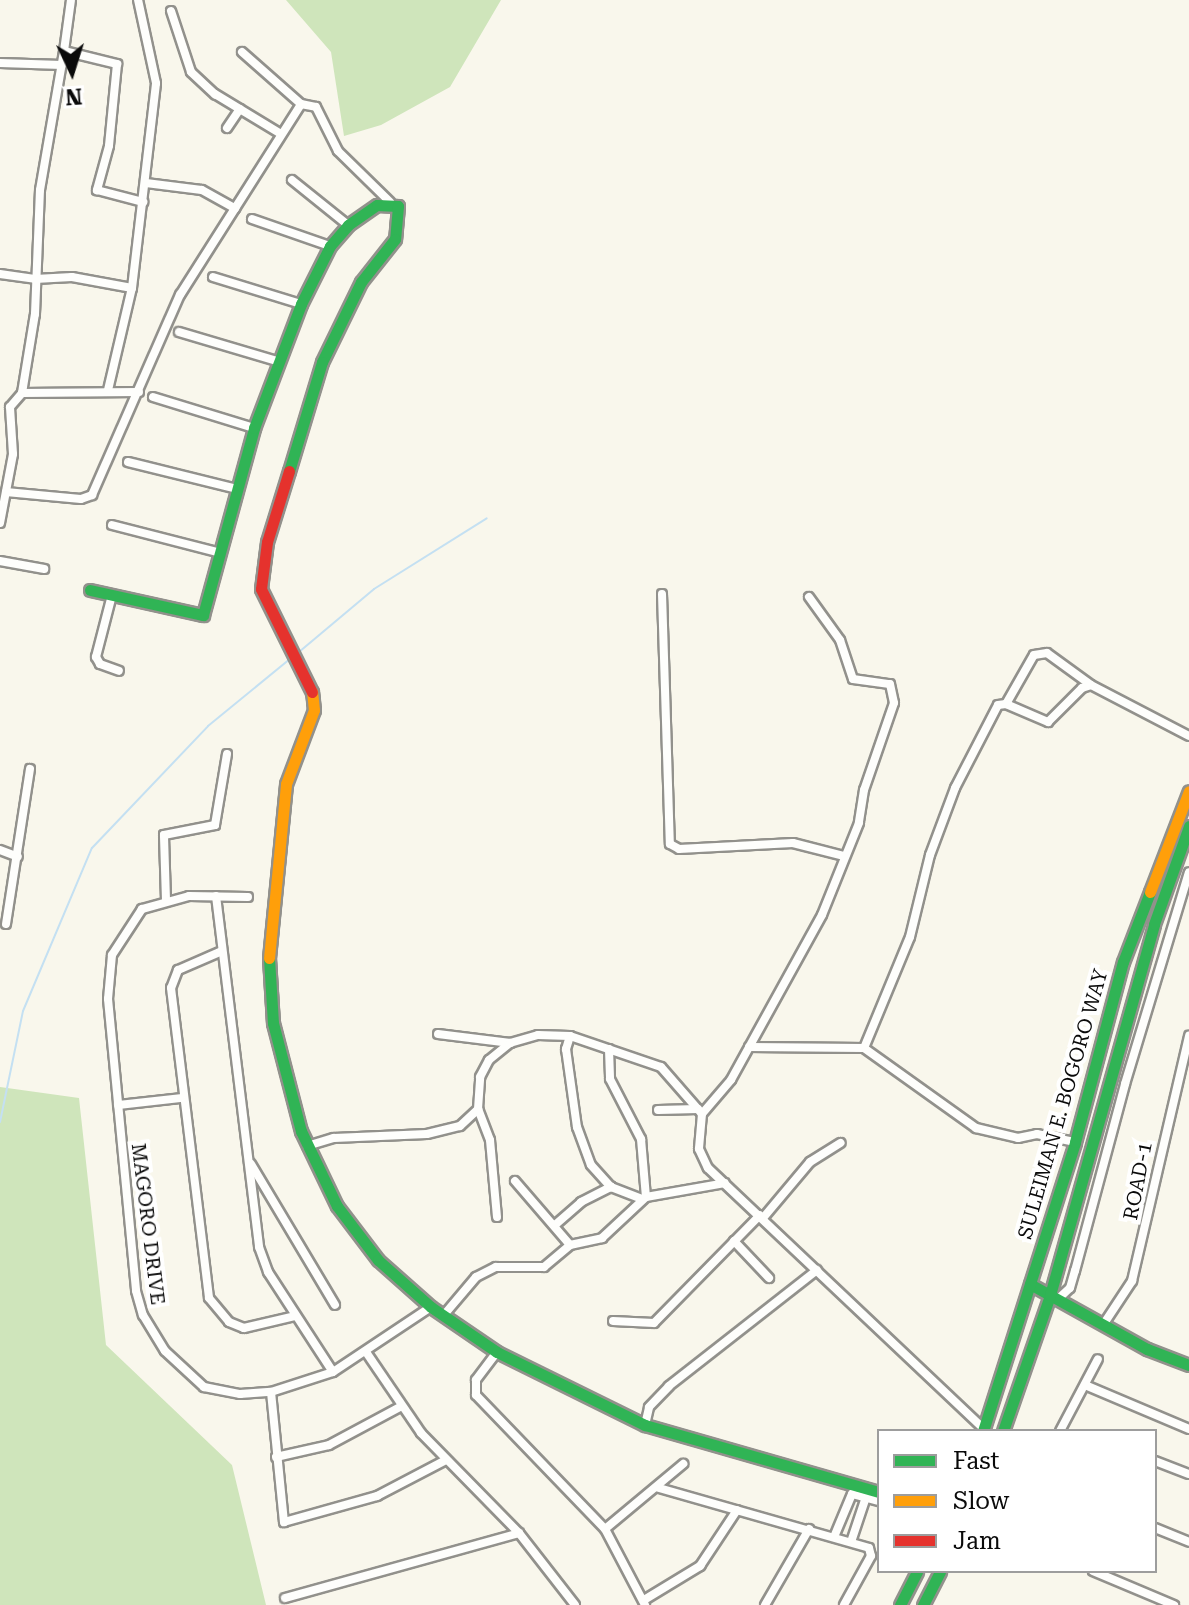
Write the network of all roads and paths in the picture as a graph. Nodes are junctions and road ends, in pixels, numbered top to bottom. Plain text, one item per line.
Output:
1 (71, 0) edge
2 (138, 0) edge
3 (171, 11) dead end
4 (64, 51) junction
5 (242, 52) dead end
6 (0, 63) edge
7 (62, 65) junction
8 (301, 104) junction
9 (240, 109) junction
10 (227, 128) dead end
11 (281, 134) junction
12 (292, 180) dead end
13 (146, 183) junction
14 (143, 202) junction
15 (390, 202) junction
16 (235, 208) junction
17 (252, 219) dead end
18 (348, 225) junction
19 (330, 246) junction
20 (0, 274) edge
21 (213, 277) dead end
22 (35, 279) junction
23 (132, 288) junction
24 (301, 304) junction
25 (179, 332) dead end
26 (277, 361) junction
27 (108, 390) junction
28 (139, 392) junction
29 (22, 393) junction
30 (153, 397) dead end
31 (0, 404) edge
32 (10, 407) junction
33 (254, 428) junction
34 (128, 462) dead end
35 (4, 486) edge
36 (237, 489) junction
37 (0, 523) edge
38 (112, 525) dead end
39 (217, 552) junction
40 (0, 561) edge
41 (44, 569) dead end
42 (90, 590) dead end
43 (662, 594) dead end
44 (112, 595) junction
45 (809, 597) dead end
46 (119, 671) dead end
47 (1085, 684) junction
48 (1006, 704) junction
49 (1189, 736) edge
50 (227, 754) dead end
51 (30, 769) dead end
52 (1189, 791) edge
53 (1189, 826) edge
54 (0, 850) edge
55 (844, 856) junction
56 (18, 857) junction
57 (1189, 872) edge
58 (216, 896) junction
59 (248, 897) dead end
60 (166, 900) junction
61 (6, 924) dead end
62 (222, 951) junction
63 (438, 1034) dead end
64 (570, 1036) junction
65 (1189, 1036) edge
66 (488, 1041) junction
67 (510, 1043) junction
68 (749, 1047) junction
69 (864, 1048) junction
70 (609, 1049) junction
71 (489, 1060) junction
72 (181, 1098) junction
73 (118, 1105) junction
74 (478, 1109) junction
75 (658, 1110) dead end
76 (700, 1112) junction
77 (1075, 1142) junction
78 (841, 1143) dead end
79 (307, 1146) junction
80 (250, 1164) junction
81 (515, 1181) dead end
82 (725, 1183) junction
83 (611, 1187) junction
84 (645, 1198) junction
85 (497, 1217) dead end
86 (761, 1217) junction
87 (555, 1225) junction
88 (734, 1241) junction
89 (570, 1245) junction
90 (817, 1270) junction
91 (769, 1278) dead end
92 (1030, 1284) junction
93 (1054, 1297) junction
94 (335, 1305) dead end
95 (431, 1307) junction
96 (295, 1316) junction
97 (443, 1316) junction
98 (613, 1321) dead end
99 (1103, 1325) junction
100 (366, 1352) junction
101 (497, 1352) junction
102 (1098, 1359) dead end
103 (1189, 1365) edge
104 (333, 1372) junction
105 (1085, 1385) junction
106 (271, 1392) junction
107 (400, 1407) junction
108 (645, 1425) junction
109 (983, 1429) edge
110 (984, 1429) edge
111 (1004, 1429) edge
112 (1061, 1429) edge
113 (1189, 1429) edge
114 (276, 1457) junction
115 (446, 1460) junction
116 (1157, 1462) edge
117 (683, 1464) dead end
118 (1189, 1474) edge
119 (659, 1488) junction
120 (877, 1491) edge
121 (866, 1497) junction
122 (877, 1500) edge
123 (737, 1510) junction
124 (605, 1529) junction
125 (809, 1529) junction
126 (1157, 1529) edge
127 (519, 1533) junction
128 (834, 1537) junction
129 (851, 1542) junction
130 (1189, 1542) edge
131 (916, 1573) edge
132 (939, 1573) edge
133 (1098, 1573) edge
134 (285, 1598) dead end
135 (645, 1602) edge
136 (574, 1605) edge
137 (765, 1605) edge
138 (844, 1605) edge
139 (900, 1605) edge
140 (923, 1605) edge
141 (1174, 1605) edge

1 - 4 street
2 - 13 street
3 - 9 street
4 - 7 street
4 - 14 street
5 - 8 street
6 - 7 street
7 - 22 street
8 - 11 street
8 - 15 street
9 - 10 street
9 - 11 street
11 - 16 street
12 - 18 street
13 - 14 street
13 - 16 street
14 - 23 street
15 - 18 street
15 - 79 street
16 - 28 street
17 - 19 street
18 - 19 street
19 - 24 street
20 - 22 street
21 - 24 street
22 - 23 street
22 - 29 street
23 - 27 street
24 - 26 street
25 - 26 street
26 - 33 street
27 - 28 street
27 - 29 street
28 - 35 street
29 - 32 street
30 - 33 street
31 - 32 street
32 - 35 street
33 - 36 street
34 - 36 street
35 - 37 street
36 - 39 street
38 - 39 street
39 - 44 street
40 - 41 street
42 - 44 street
43 - 55 street
44 - 46 street
45 - 55 street
47 - 48 street
47 - 48 street
47 - 49 street
48 - 69 street
50 - 60 street
51 - 56 street
52 - 77 street, SULEIMAN E. BOGORO WAY
53 - 93 street, SULEIMAN E. BOGORO WAY
54 - 56 street
55 - 68 street
56 - 61 street
57 - 93 street
58 - 59 street, MAGORO DRIVE
58 - 60 street, MAGORO DRIVE
58 - 62 street
60 - 73 street, MAGORO DRIVE
62 - 72 street
62 - 80 street
63 - 66 street
64 - 67 street
64 - 70 street
64 - 83 street
65 - 99 street, ROAD-1
66 - 67 street
66 - 71 street
67 - 71 street
68 - 69 street
68 - 76 street
69 - 77 street
70 - 76 street
70 - 84 street
71 - 74 street
72 - 73 street
72 - 96 street
73 - 106 street, MAGORO DRIVE
74 - 79 street
74 - 85 street
75 - 76 street
76 - 82 street
77 - 92 street, SULEIMAN E. BOGORO WAY
78 - 86 street
79 - 95 street
80 - 94 street
80 - 96 street
81 - 87 street
82 - 84 street
82 - 86 street
83 - 84 street
83 - 87 street
84 - 89 street
86 - 88 street
86 - 90 street
87 - 89 street
88 - 91 street
88 - 98 street
89 - 97 street
90 - 108 street
90 - 109 street
92 - 93 street
92 - 110 street, SULEIMAN E. BOGORO WAY
93 - 99 street
93 - 111 street, SULEIMAN E. BOGORO WAY
95 - 97 street
95 - 100 street, MAGORO DRIVE
96 - 104 street
97 - 101 street
99 - 103 street
100 - 104 street, MAGORO DRIVE
100 - 107 street
101 - 108 street
101 - 124 street
102 - 105 street
104 - 106 street, MAGORO DRIVE
105 - 112 street
105 - 113 street
106 - 114 street
107 - 114 street
107 - 115 street
108 - 120 street
114 - 115 street
115 - 127 street
116 - 118 street
117 - 119 street
119 - 123 street
119 - 124 street
121 - 122 street
121 - 128 street
121 - 129 street
123 - 125 street
123 - 135 street
124 - 135 street
125 - 128 street
125 - 137 street
126 - 130 street
127 - 134 street
127 - 136 street
128 - 129 street
129 - 138 street
131 - 139 street
132 - 140 street
133 - 141 street

